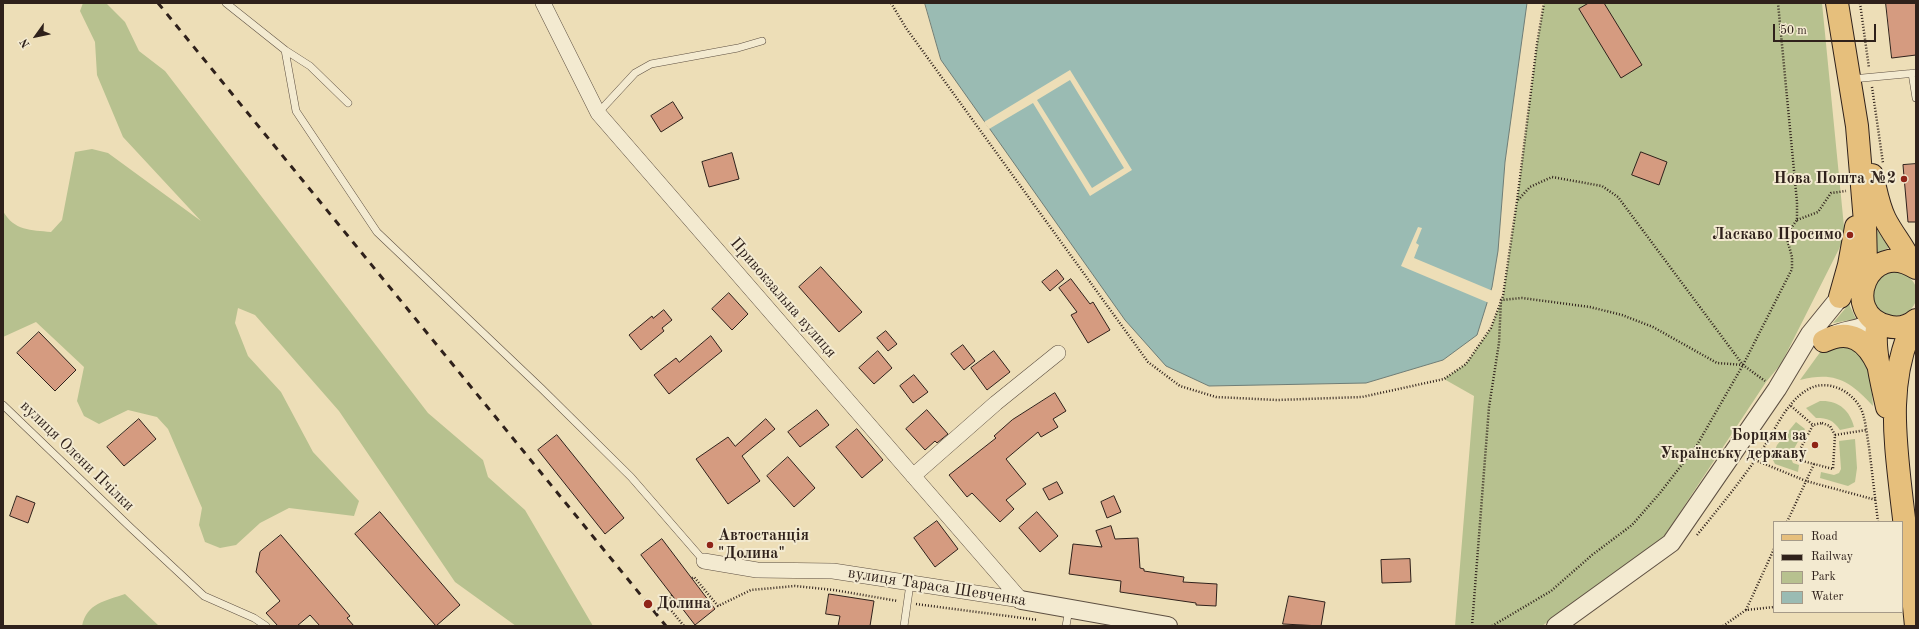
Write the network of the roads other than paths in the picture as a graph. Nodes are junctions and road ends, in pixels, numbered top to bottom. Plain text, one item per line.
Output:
1 (226, 3) edge
2 (543, 3) edge
3 (1837, 3) edge
4 (762, 41) dead end
5 (285, 50) junction
6 (1914, 73) edge
7 (1848, 79) junction
8 (1916, 98) edge
9 (348, 103) dead end
10 (598, 113) junction
11 (1857, 126) junction
12 (1855, 189) junction
13 (1881, 209) junction
14 (1916, 240) edge
15 (1914, 266) edge
16 (1868, 275) junction
17 (1840, 297) junction
18 (1876, 321) junction
19 (1915, 327) edge
20 (1824, 341) junction
21 (1058, 353) dead end
22 (1880, 374) junction
23 (1784, 376) junction
24 (3, 404) edge
25 (1896, 449) junction
26 (914, 476) junction
27 (704, 560) joint
28 (910, 584) junction
29 (1021, 600) junction
30 (1067, 620) edge
31 (266, 626) edge
32 (904, 626) edge
33 (1168, 626) edge
34 (1556, 626) edge
35 (1916, 626) edge

1 - 5 lane
2 - 10 street, Привокзальна вулиця
3 - 7 main road
4 - 10 lane
5 - 9 lane
5 - 27 lane
6 - 7 lane
6 - 8 lane
7 - 11 main road
10 - 26 street, Привокзальна вулиця
11 - 12 main road
11 - 13 main road
12 - 16 main road
12 - 17 main road
13 - 14 main road
13 - 15 main road
15 - 16 main road
16 - 17 street
16 - 18 main road
17 - 23 street
18 - 19 main road
18 - 20 street
18 - 22 main road
19 - 25 main road
20 - 22 main road
20 - 23 street
21 - 26 street
22 - 25 main road
23 - 34 street
24 - 31 lane, вулиця Олени Пчілки
25 - 35 main road
26 - 29 street, Привокзальна вулиця
27 - 28 street, вулиця Тараса Шевченка
28 - 29 street, вулиця Тараса Шевченка
28 - 32 lane
29 - 30 street, вулиця Тараса Шевченка
30 - 33 street, вулиця Тараса Шевченка

